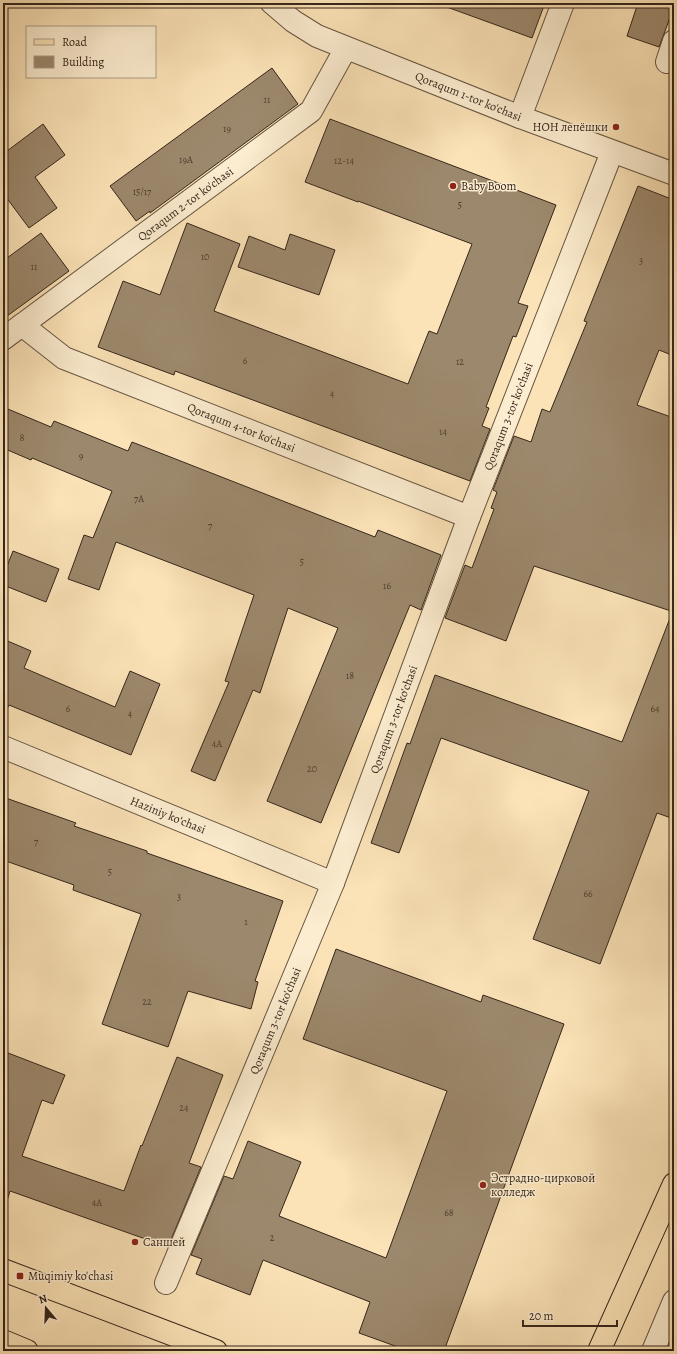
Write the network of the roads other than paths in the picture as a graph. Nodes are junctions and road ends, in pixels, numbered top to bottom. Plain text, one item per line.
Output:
1 (272, 3) edge
2 (563, 3) edge
3 (674, 41) edge
4 (346, 48) junction
5 (667, 62) dead end
6 (520, 117) junction
7 (612, 152) junction
8 (674, 174) edge
9 (22, 325) junction
10 (3, 339) edge
11 (468, 517) junction
12 (3, 747) edge
13 (333, 883) junction
14 (674, 1184) edge
15 (3, 1270) edge
16 (166, 1283) dead end
17 (674, 1301) edge
18 (3, 1341) edge
19 (27, 1351) edge
20 (216, 1351) edge
21 (600, 1351) edge
22 (653, 1351) edge

1 - 4 street, Qoraqum 1-tor ko'chasi
2 - 6 street
3 - 5 street
4 - 6 street, Qoraqum 1-tor ko'chasi
4 - 9 street, Qoraqum 2-tor ko'chasi
6 - 7 street, Qoraqum 1-tor ko'chasi
7 - 8 street, Qoraqum 1-tor ko'chasi
7 - 11 street, Qoraqum 3-tor ko'chasi
9 - 10 street, Qoraqum 2-tor ko'chasi
9 - 11 street, Qoraqum 4-tor ko'chasi
11 - 13 street, Qoraqum 3-tor ko'chasi
12 - 13 street, Haziniy koʻchasi
13 - 16 street, Qoraqum 3-tor ko'chasi
14 - 21 main road
15 - 20 main road
17 - 22 street
18 - 19 main road

